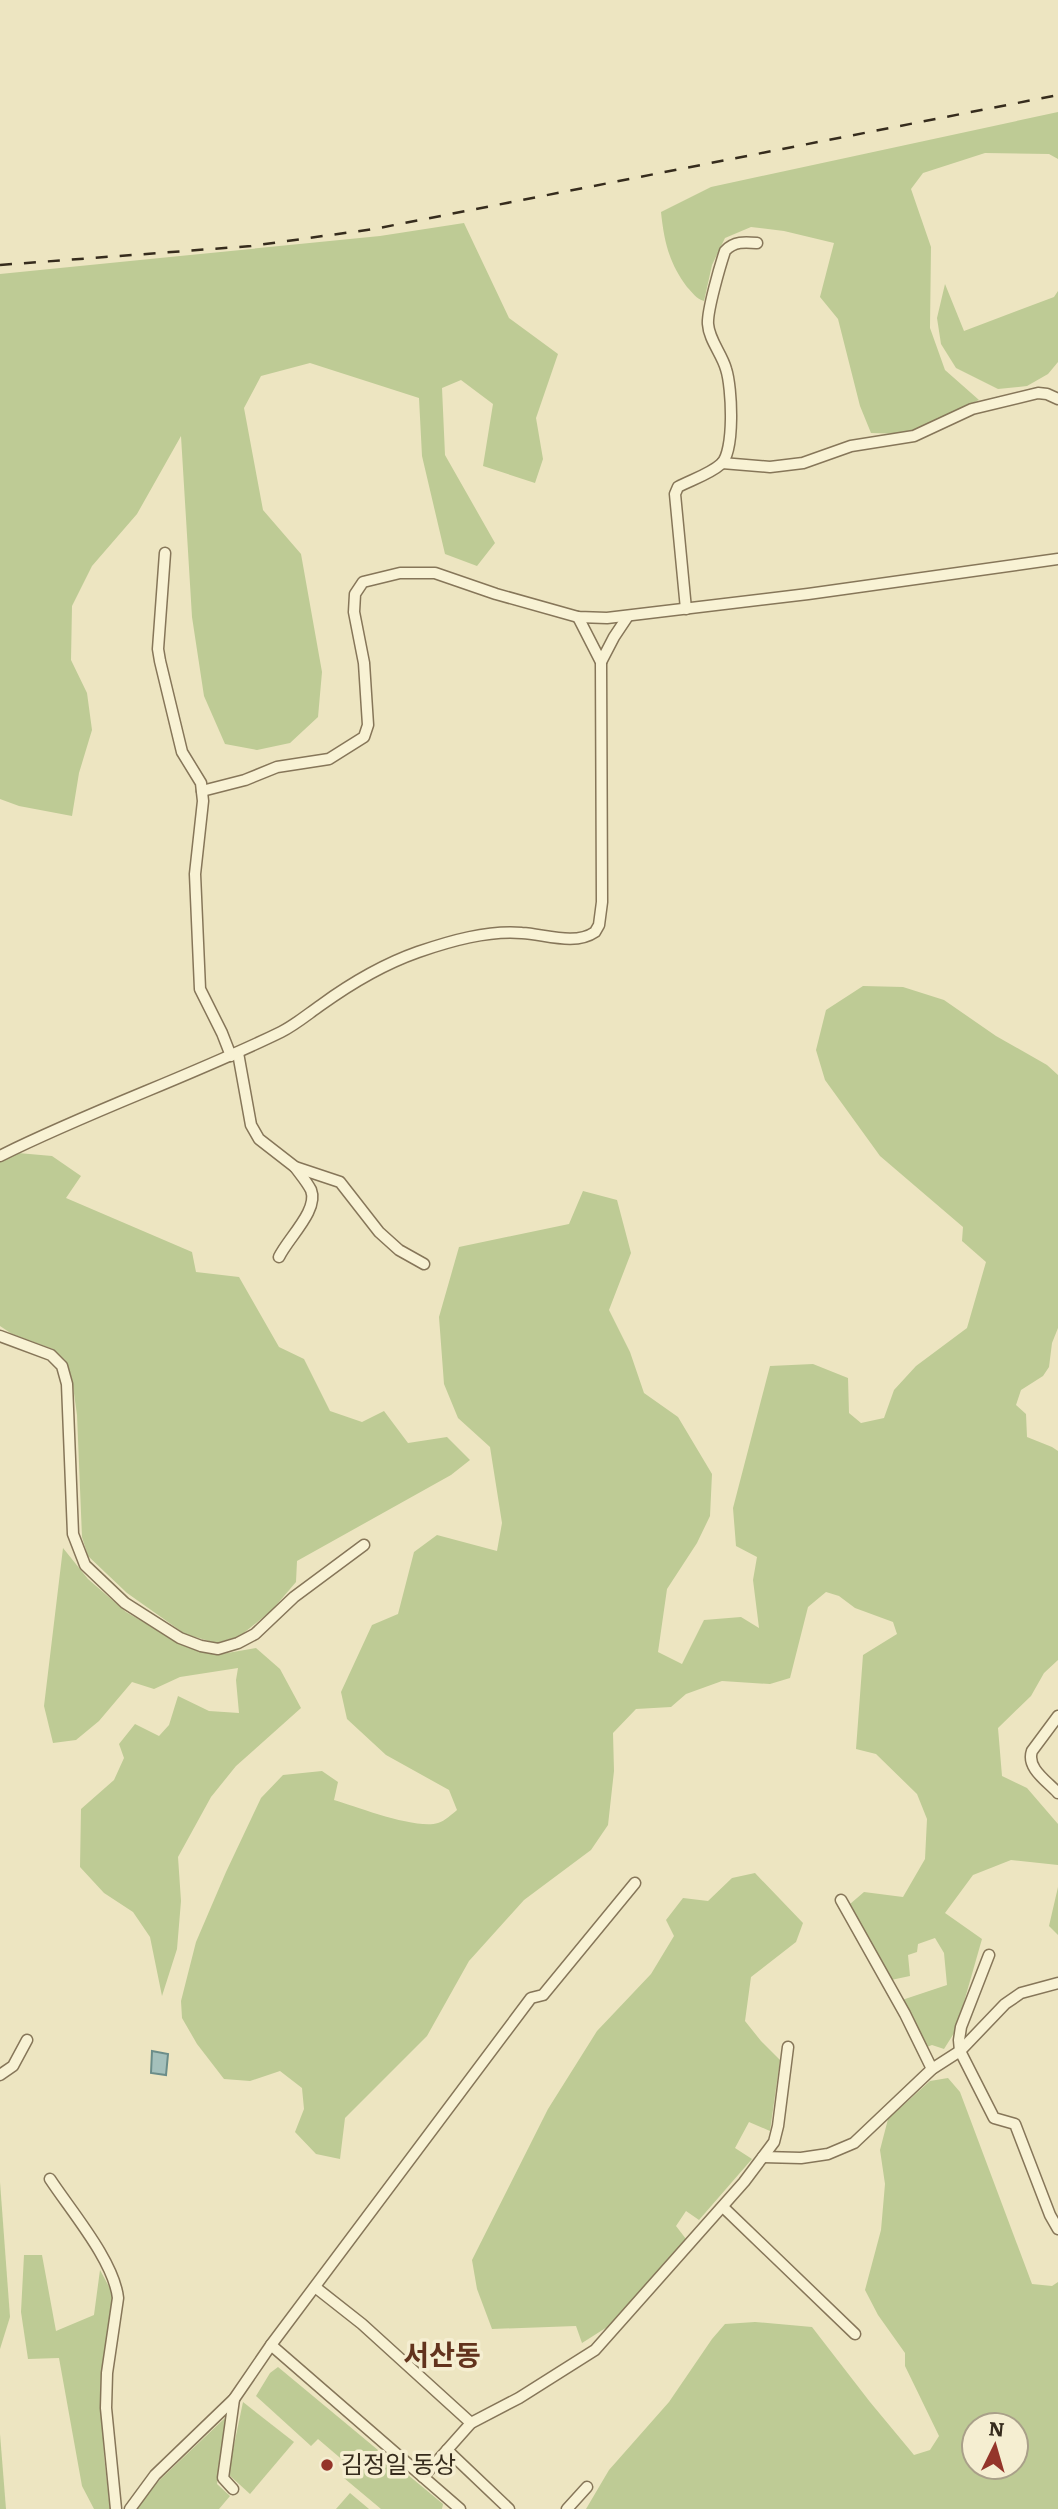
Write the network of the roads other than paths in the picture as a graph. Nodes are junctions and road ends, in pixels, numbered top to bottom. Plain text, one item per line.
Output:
1 (757, 243) dead end
2 (1058, 400) edge
3 (722, 463) junction
4 (166, 553) dead end
5 (1058, 559) edge
6 (687, 609) junction
7 (628, 616) junction
8 (578, 617) junction
9 (601, 662) junction
10 (202, 791) junction
11 (234, 1054) junction
12 (0, 1156) edge
13 (295, 1167) junction
14 (279, 1257) dead end
15 (424, 1264) dead end
16 (0, 1336) edge
17 (364, 1545) dead end
18 (1058, 1716) edge
19 (1058, 1793) edge
20 (635, 1883) dead end
21 (841, 1900) dead end
22 (989, 1955) dead end
23 (1058, 1983) edge
24 (27, 2040) dead end
25 (788, 2047) dead end
26 (960, 2051) junction
27 (932, 2069) junction
28 (0, 2075) edge
29 (763, 2157) junction
30 (50, 2179) dead end
31 (723, 2207) junction
32 (1058, 2229) edge
33 (314, 2287) junction
34 (855, 2334) dead end
35 (271, 2345) junction
36 (234, 2399) junction
37 (471, 2423) junction
38 (447, 2450) junction
39 (423, 2477) junction
40 (587, 2487) dead end
41 (233, 2489) dead end
42 (116, 2509) edge
43 (131, 2509) edge
44 (460, 2509) edge
45 (509, 2509) edge
46 (567, 2509) edge

1 - 3 street
2 - 3 street
3 - 6 street
4 - 10 street
5 - 6 street
6 - 7 street
7 - 8 street
7 - 9 street
8 - 9 street
8 - 10 street
9 - 11 street
10 - 11 street
11 - 12 street
11 - 13 street
13 - 14 street
13 - 15 street
16 - 17 street
18 - 19 street
20 - 33 street
21 - 27 street
22 - 26 street
23 - 26 street
24 - 28 street
25 - 29 street
26 - 27 street
26 - 32 street
27 - 29 street
29 - 31 street
30 - 42 street
31 - 34 street
31 - 37 street
33 - 35 street
33 - 37 street
35 - 36 street
35 - 39 street
36 - 41 street
36 - 43 street
37 - 38 street
38 - 39 street
38 - 45 street
39 - 44 street
40 - 46 street

